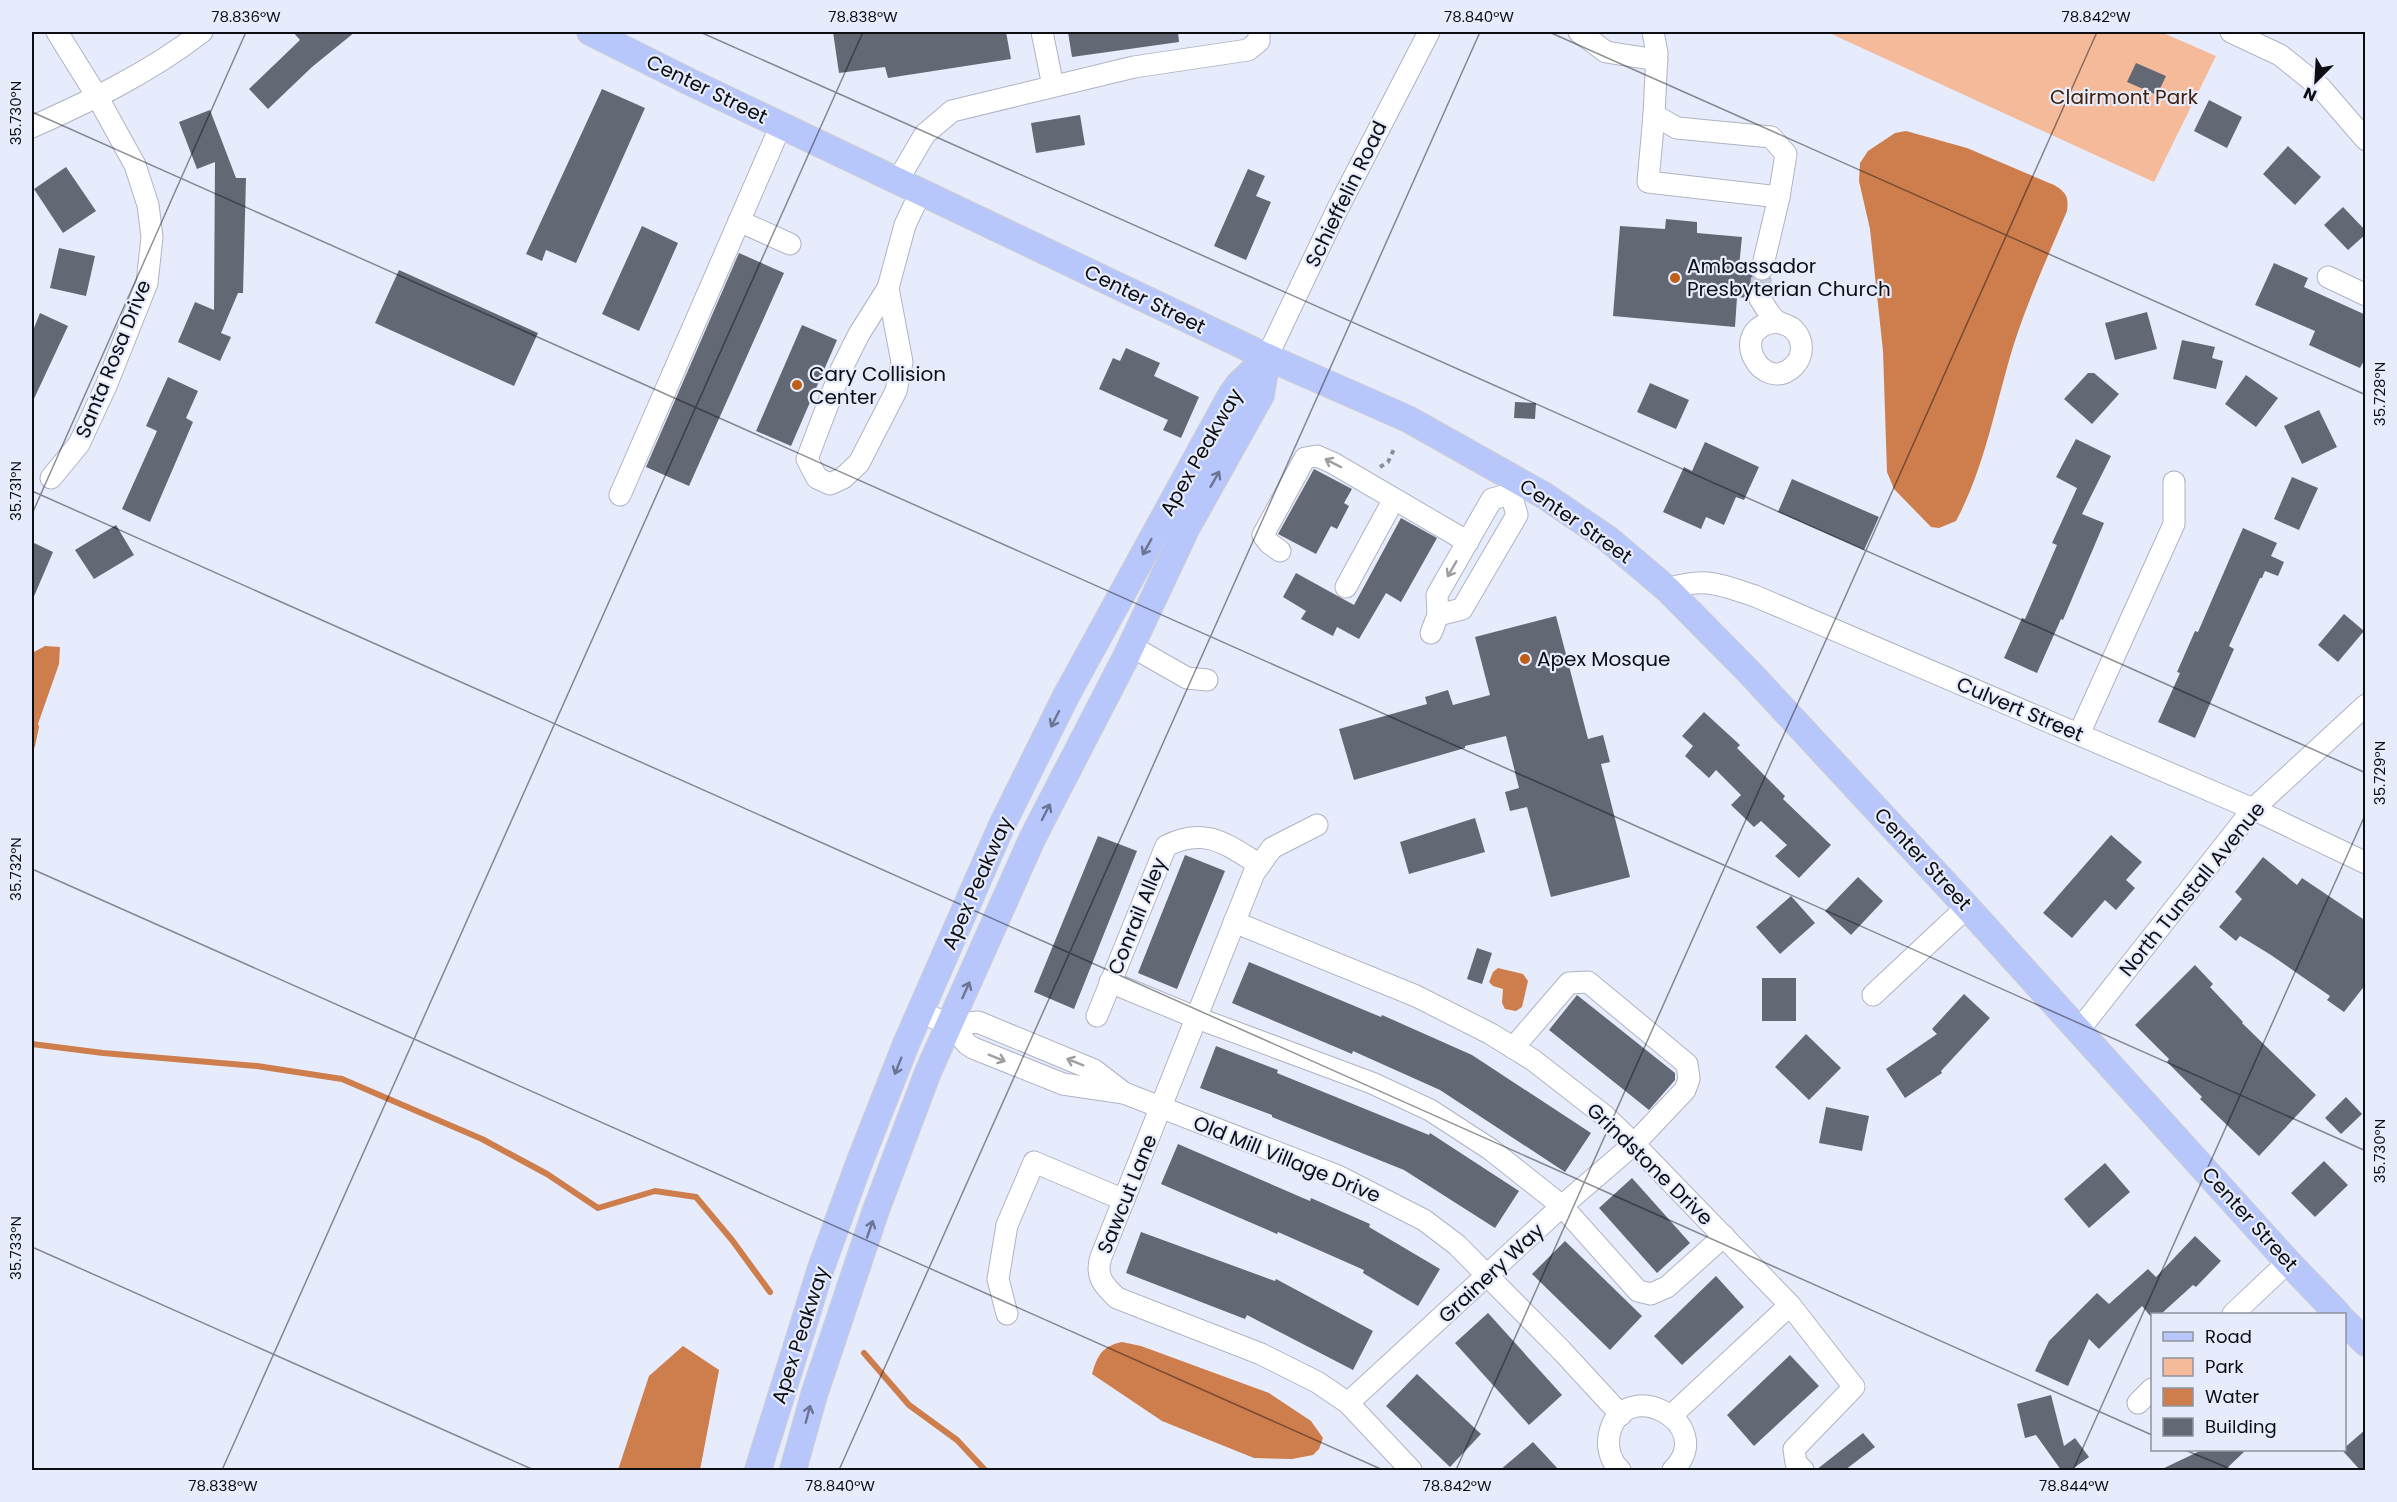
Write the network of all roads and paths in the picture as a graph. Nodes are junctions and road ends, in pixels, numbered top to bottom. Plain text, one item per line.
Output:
1 (57, 32) edge
2 (202, 32) edge
3 (590, 32) edge
4 (1042, 32) edge
5 (1259, 32) edge
6 (1429, 32) edge
7 (1579, 32) edge
8 (1653, 32) edge
9 (2231, 32) edge
10 (1657, 60) junction
11 (1053, 86) junction
12 (98, 98) junction
13 (1654, 115) junction
14 (781, 125) junction
15 (32, 127) edge
16 (2366, 140) edge
17 (898, 180) junction
18 (921, 191) junction
19 (1779, 197) junction
20 (739, 221) junction
21 (790, 244) dead end
22 (1762, 269) tunnel mouth
23 (2328, 277) dead end
24 (888, 288) junction
25 (2366, 295) edge
26 (1760, 299) tunnel mouth
27 (1778, 322) dead end
28 (1267, 357) junction
29 (1395, 447) dead end
30 (1372, 468) dead end
31 (51, 478) dead end
32 (2174, 482) dead end
33 (1515, 488) junction
34 (620, 495) dead end
35 (1389, 496) junction
36 (1468, 542) junction
37 (1280, 552) dead end
38 (1346, 587) dead end
39 (1667, 589) junction
40 (1131, 646) junction
41 (1207, 680) dead end
42 (2366, 705) edge
43 (2079, 734) junction
44 (2253, 809) junction
45 (1317, 825) dead end
46 (2366, 863) edge
47 (1260, 865) junction
48 (1967, 907) junction
49 (1234, 922) junction
50 (1110, 982) junction
51 (1873, 995) dead end
52 (920, 1012) junction
53 (1097, 1016) dead end
54 (1197, 1018) junction
55 (951, 1025) junction
56 (2079, 1030) junction
57 (1513, 1048) junction
58 (1161, 1109) junction
59 (1634, 1144) junction
60 (1124, 1200) junction
61 (1562, 1206) junction
62 (1724, 1236) junction
63 (2288, 1262) junction
64 (1488, 1276) junction
65 (1790, 1305) junction
66 (2234, 1313) edge
67 (2337, 1313) edge
68 (1007, 1314) dead end
69 (2346, 1323) edge
70 (2366, 1343) edge
71 (1348, 1403) junction
72 (1622, 1415) junction
73 (1672, 1416) junction
74 (1616, 1469) edge
75 (758, 1470) edge
76 (793, 1470) edge
77 (1411, 1470) edge
78 (1673, 1470) edge
79 (1803, 1470) edge

1 - 12 street, Santa Rosa Drive
2 - 12 street
3 - 14 main road, Center Street
4 - 11 street
5 - 11 street
6 - 28 street, Schieffelin Road
7 - 10 street
8 - 10 street
9 - 16 street
10 - 13 street
11 - 17 street
12 - 15 street
12 - 31 street, Santa Rosa Drive
13 - 19 street
13 - 19 street
14 - 17 main road, Center Street
14 - 20 street
17 - 18 main road, Center Street
18 - 24 street
18 - 28 main road, Center Street
19 - 22 street
20 - 21 street
20 - 34 street
23 - 25 street
24 - 24 street
26 - 27 street
28 - 33 main road, Center Street
40 -> 28 main road, Apex Peakway
28 -> 52 main road, Apex Peakway
29 - 30 path
32 - 43 street
33 - 36 street
36 -> 33 street
33 - 39 main road, Center Street
35 - 36 street
35 -> 37 street
35 - 38 street
39 - 43 street, Culvert Street
39 - 48 main road, Center Street
40 - 41 street
55 -> 40 main road, Apex Peakway
42 - 44 street, North Tunstall Avenue
43 - 44 street, Culvert Street
44 - 46 street, Culvert Street
44 - 56 street, North Tunstall Avenue
45 - 47 street, Sawcut Lane
47 - 49 street, Sawcut Lane
47 - 50 street, Conrail Alley
48 - 51 street
48 - 56 main road, Center Street
49 - 54 street, Sawcut Lane
49 - 57 street, Grindstone Drive
50 - 53 street, Conrail Alley
50 - 54 street
52 - 55 street, Old Mill Village Drive
52 -> 75 main road, Apex Peakway
54 - 58 street, Sawcut Lane
54 - 61 street
55 - 58 street, Old Mill Village Drive
76 -> 55 main road, Apex Peakway
56 - 63 main road, Center Street
57 - 59 street, Grindstone Drive
57 - 59 street, Grainery Way
58 - 60 street, Sawcut Lane
58 - 64 street, Old Mill Village Drive
59 - 61 street, Grainery Way
59 - 62 street, Grindstone Drive
60 - 68 street
60 - 71 street, Sawcut Lane
61 - 62 street
61 - 64 street, Grainery Way
62 - 65 street, Grindstone Drive
63 - 66 street
63 - 67 main road, Center Street
64 - 71 street, Grainery Way
64 - 72 street, Old Mill Village Drive
65 - 73 street
65 - 79 street, Grindstone Drive
69 - 70 main road
71 - 77 street, Sawcut Lane
72 - 73 street
72 - 74 street
73 - 78 street

